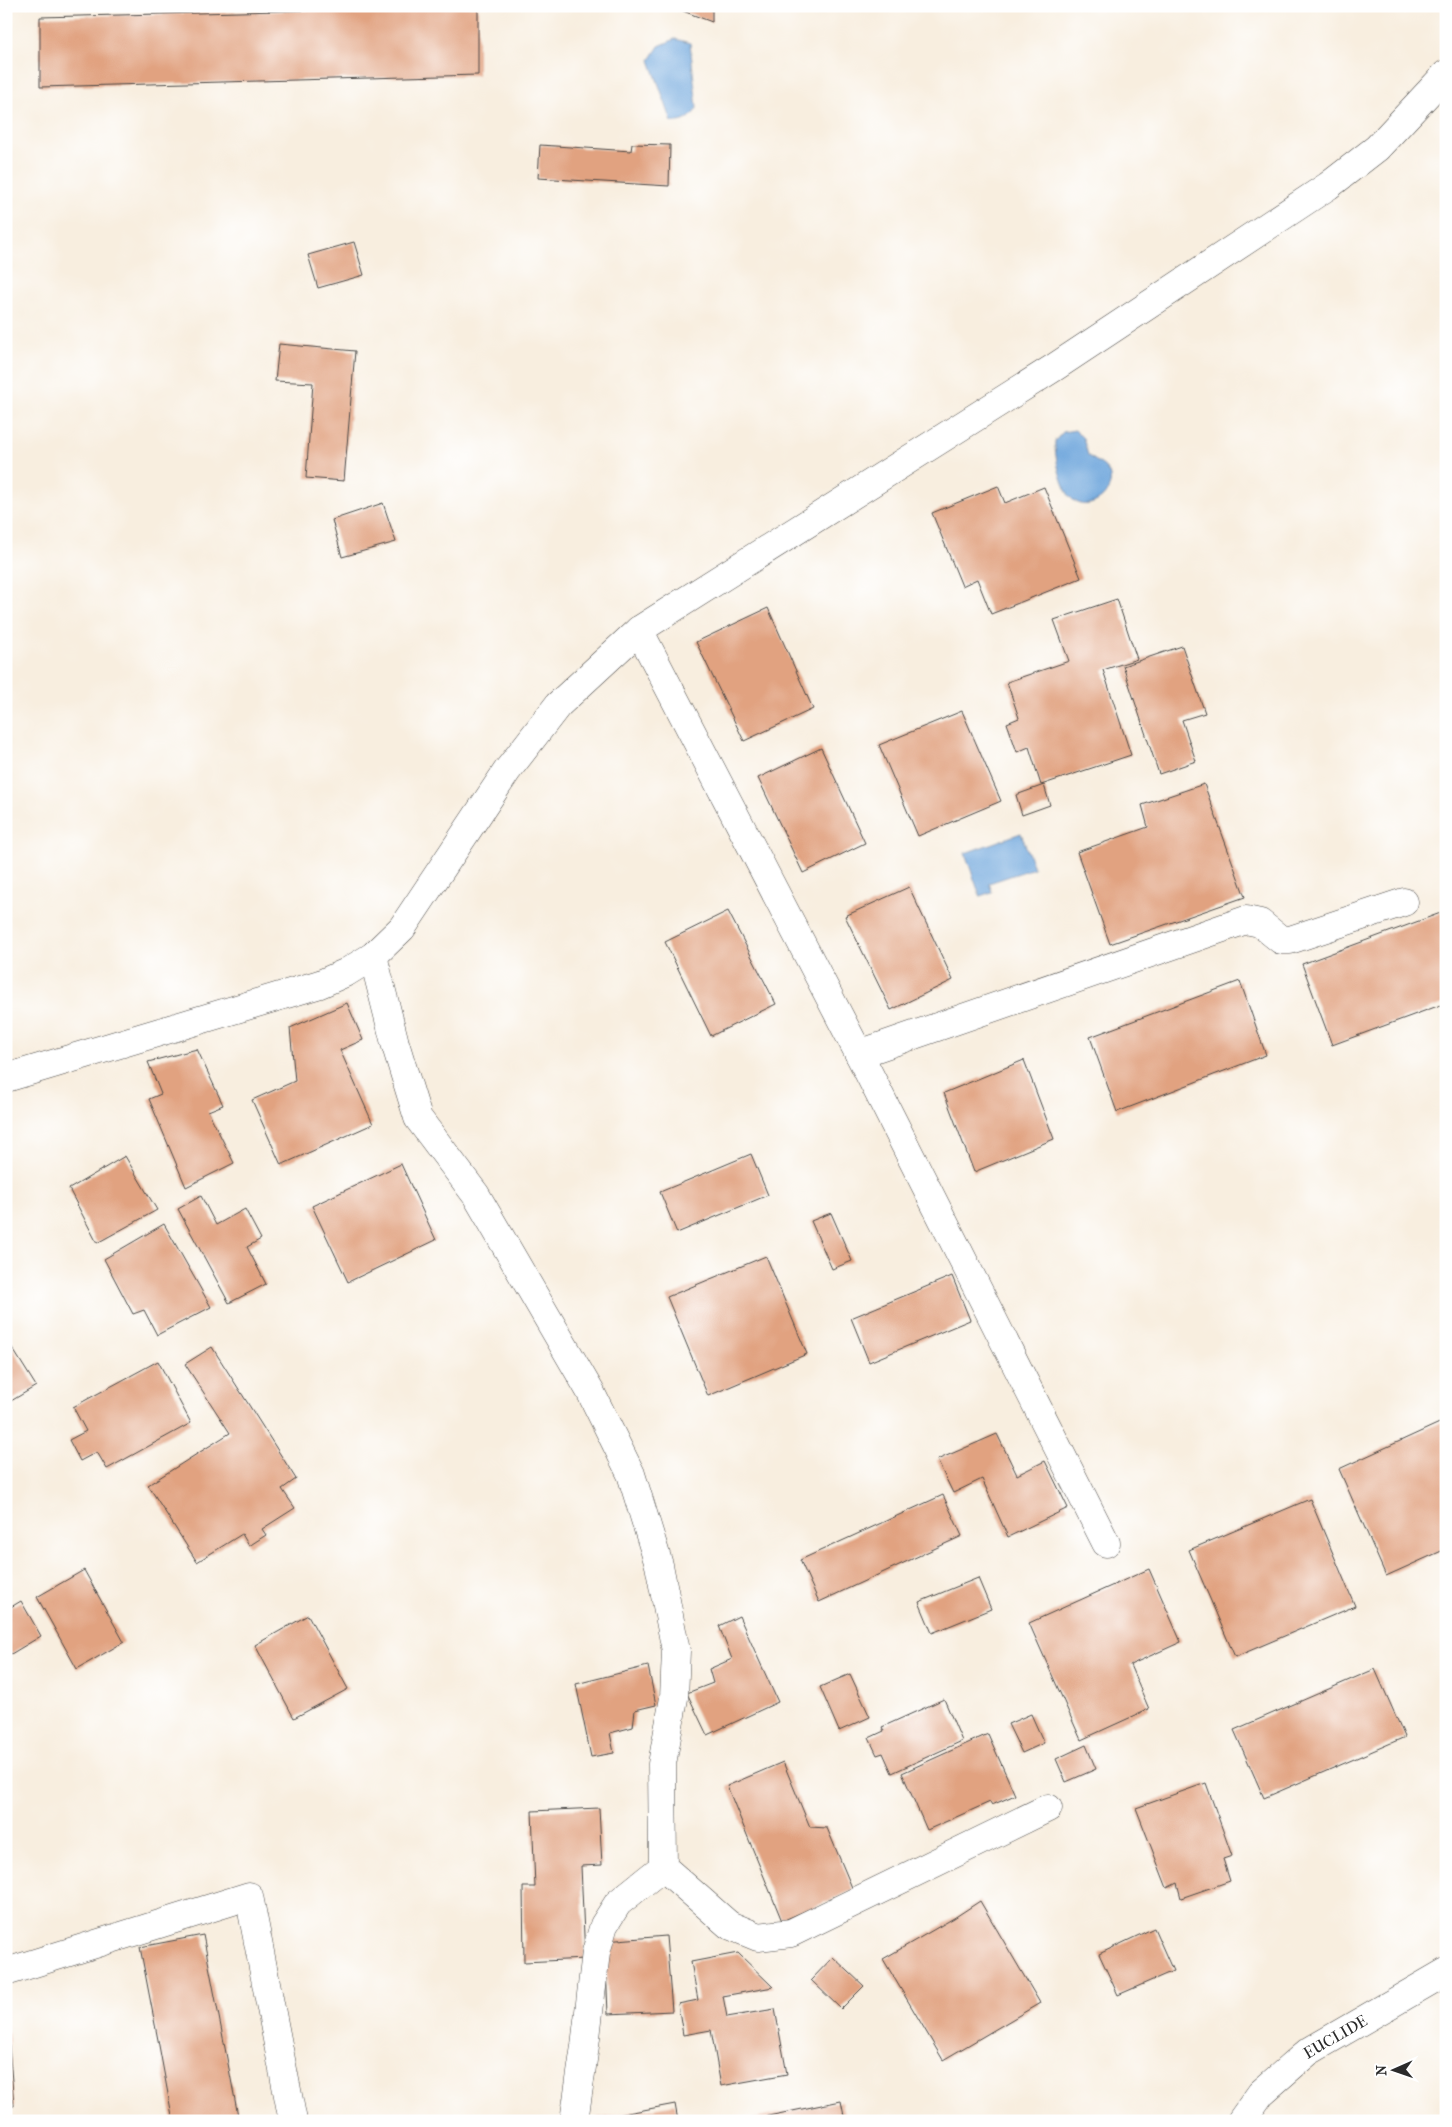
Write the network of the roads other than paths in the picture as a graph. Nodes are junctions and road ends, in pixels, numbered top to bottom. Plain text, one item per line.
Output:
1 (1446, 74) edge
2 (639, 630) junction
3 (1404, 902) dead end
4 (373, 956) junction
5 (858, 1054) junction
6 (6, 1078) edge
7 (1106, 1543) dead end
8 (1048, 1808) dead end
9 (663, 1867) junction
10 (6, 1972) edge
11 (1446, 1972) edge
12 (293, 2121) edge
13 (574, 2121) edge
14 (1241, 2121) edge

1 - 2 street
2 - 4 street
2 - 5 street
3 - 5 street
4 - 6 street
4 - 9 street
5 - 7 street
8 - 9 street
9 - 13 street
10 - 12 street
11 - 14 street, EUCLIDE

